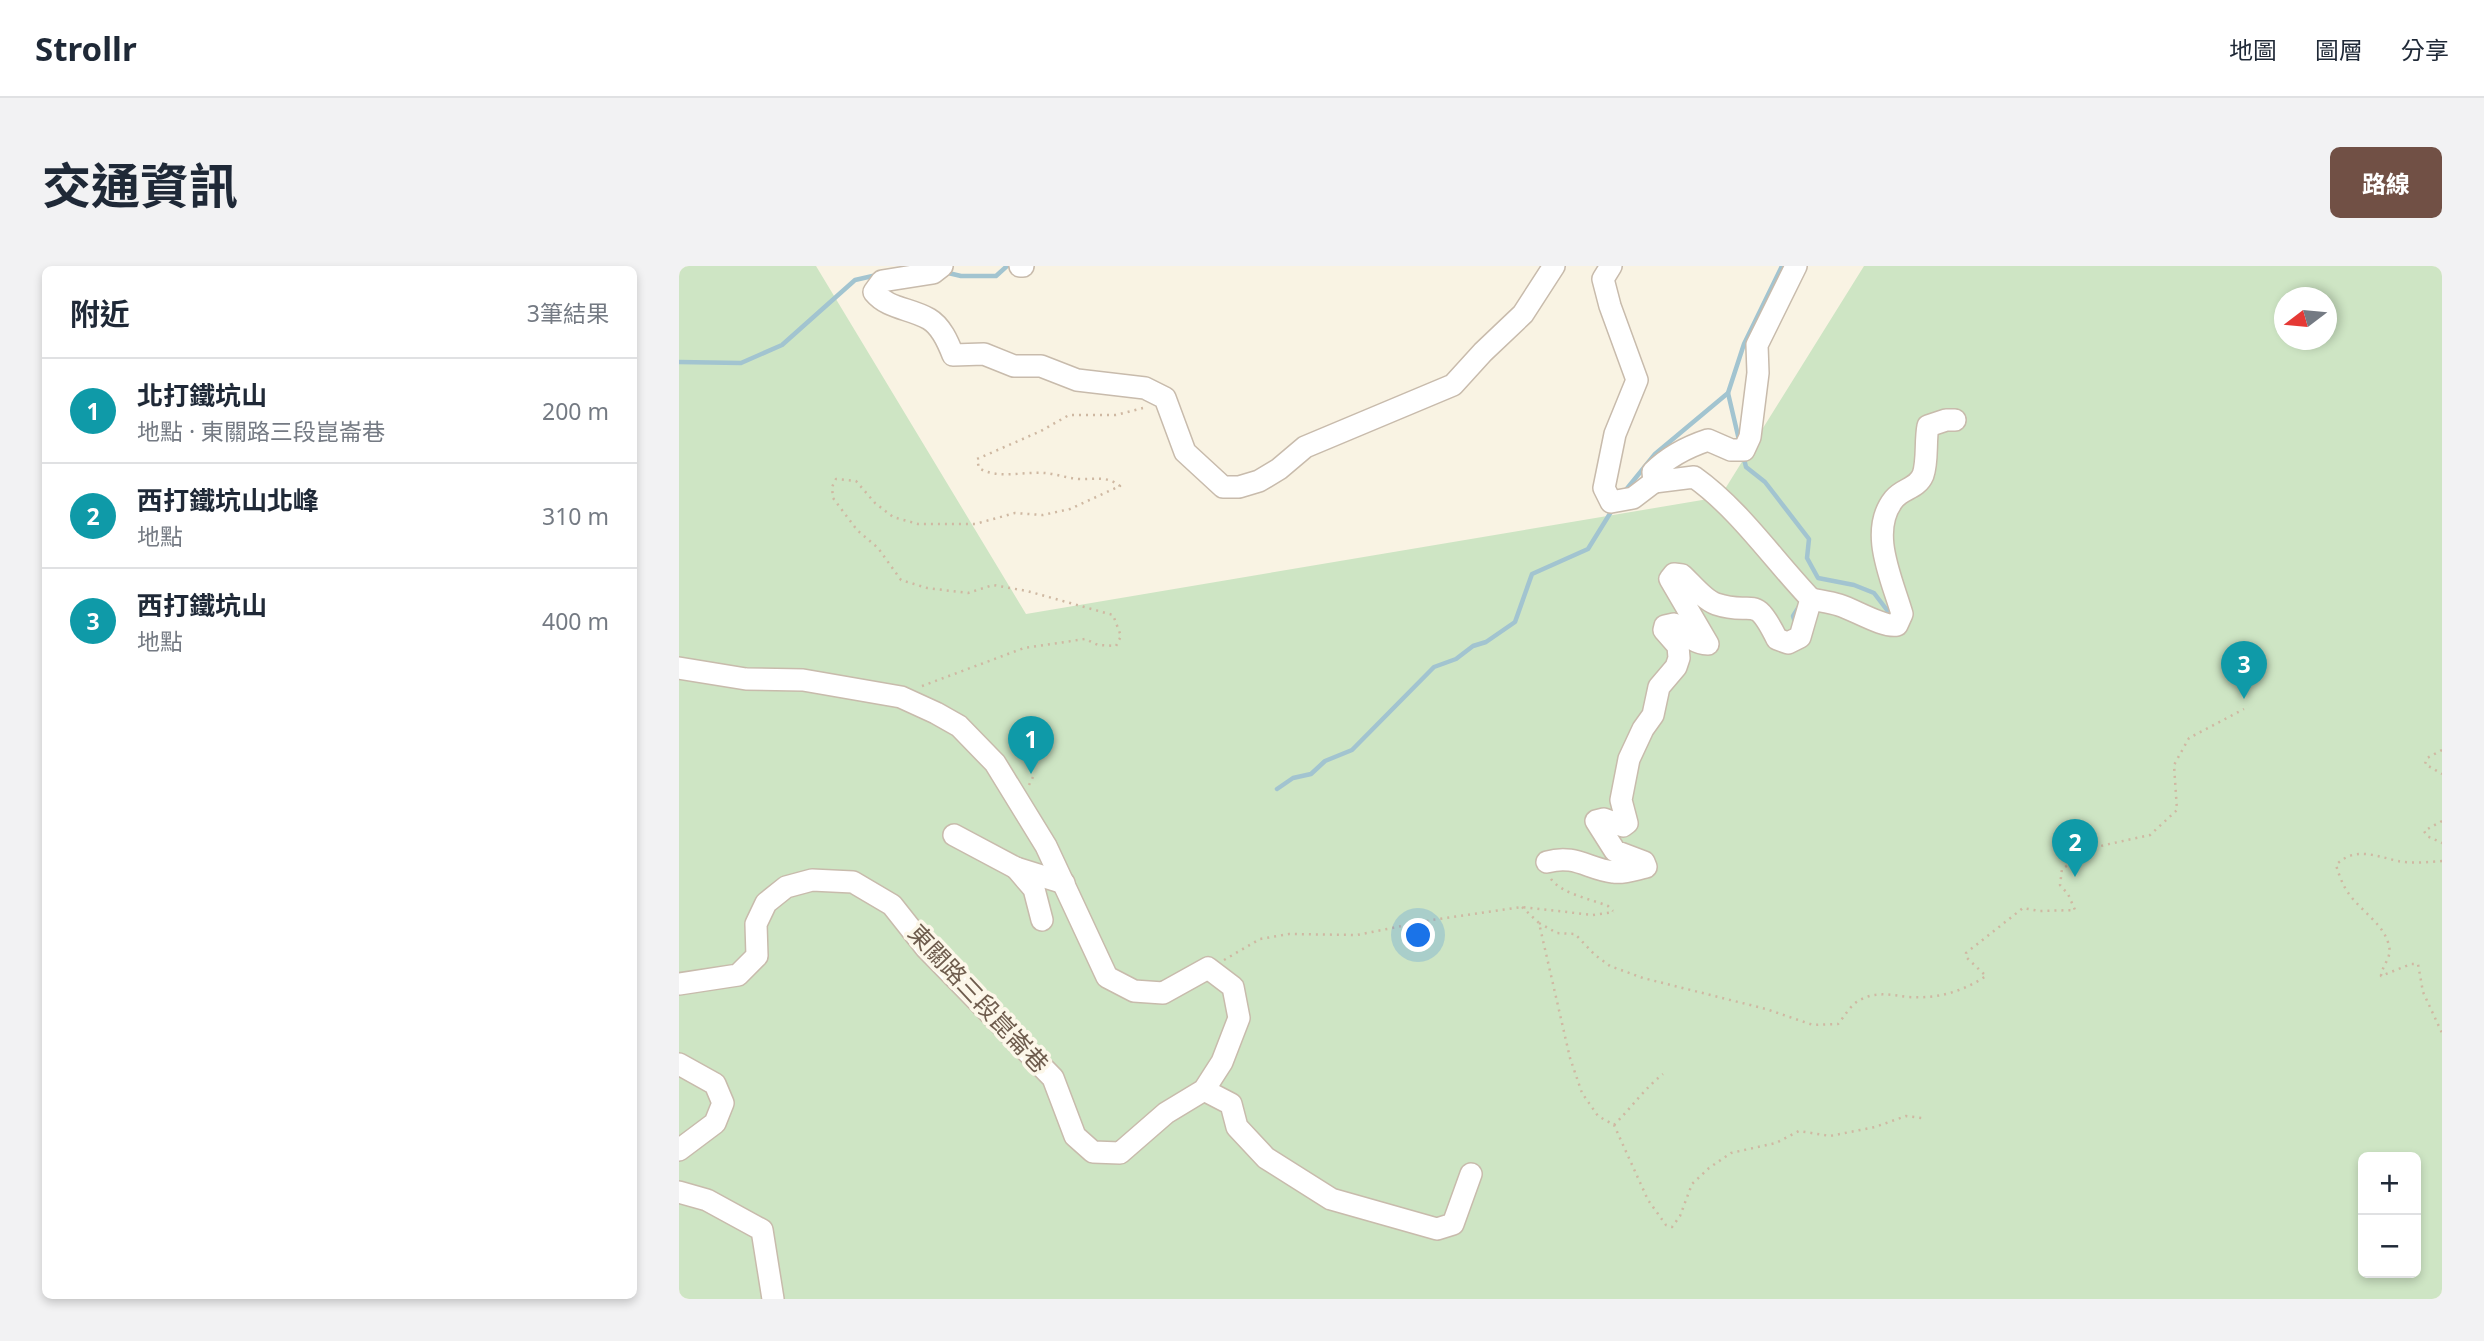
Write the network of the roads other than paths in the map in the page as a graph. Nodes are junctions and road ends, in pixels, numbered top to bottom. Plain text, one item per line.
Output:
1 (942, 266) edge
2 (1555, 266) edge
3 (1611, 266) edge
4 (1796, 266) edge
5 (1955, 420) dead end
6 (1654, 482) junction
7 (1811, 599) junction
8 (679, 668) edge
9 (954, 835) dead end
10 (1547, 862) road end
11 (1016, 868) junction
12 (1064, 883) junction
13 (1042, 920) dead end
14 (679, 984) edge
15 (679, 1064) edge
16 (1204, 1090) junction
17 (679, 1150) edge
18 (1471, 1174) dead end
19 (679, 1192) edge
20 (773, 1299) edge

1 - 2 street
3 - 6 street
4 - 6 street
5 - 7 street
6 - 7 street
7 - 10 street
8 - 12 street
9 - 11 street
11 - 12 street
11 - 13 street
12 - 16 street, 東關路三段崑崙巷
14 - 16 street, 東關路三段崑崙巷
15 - 17 street
16 - 18 street
19 - 20 street

